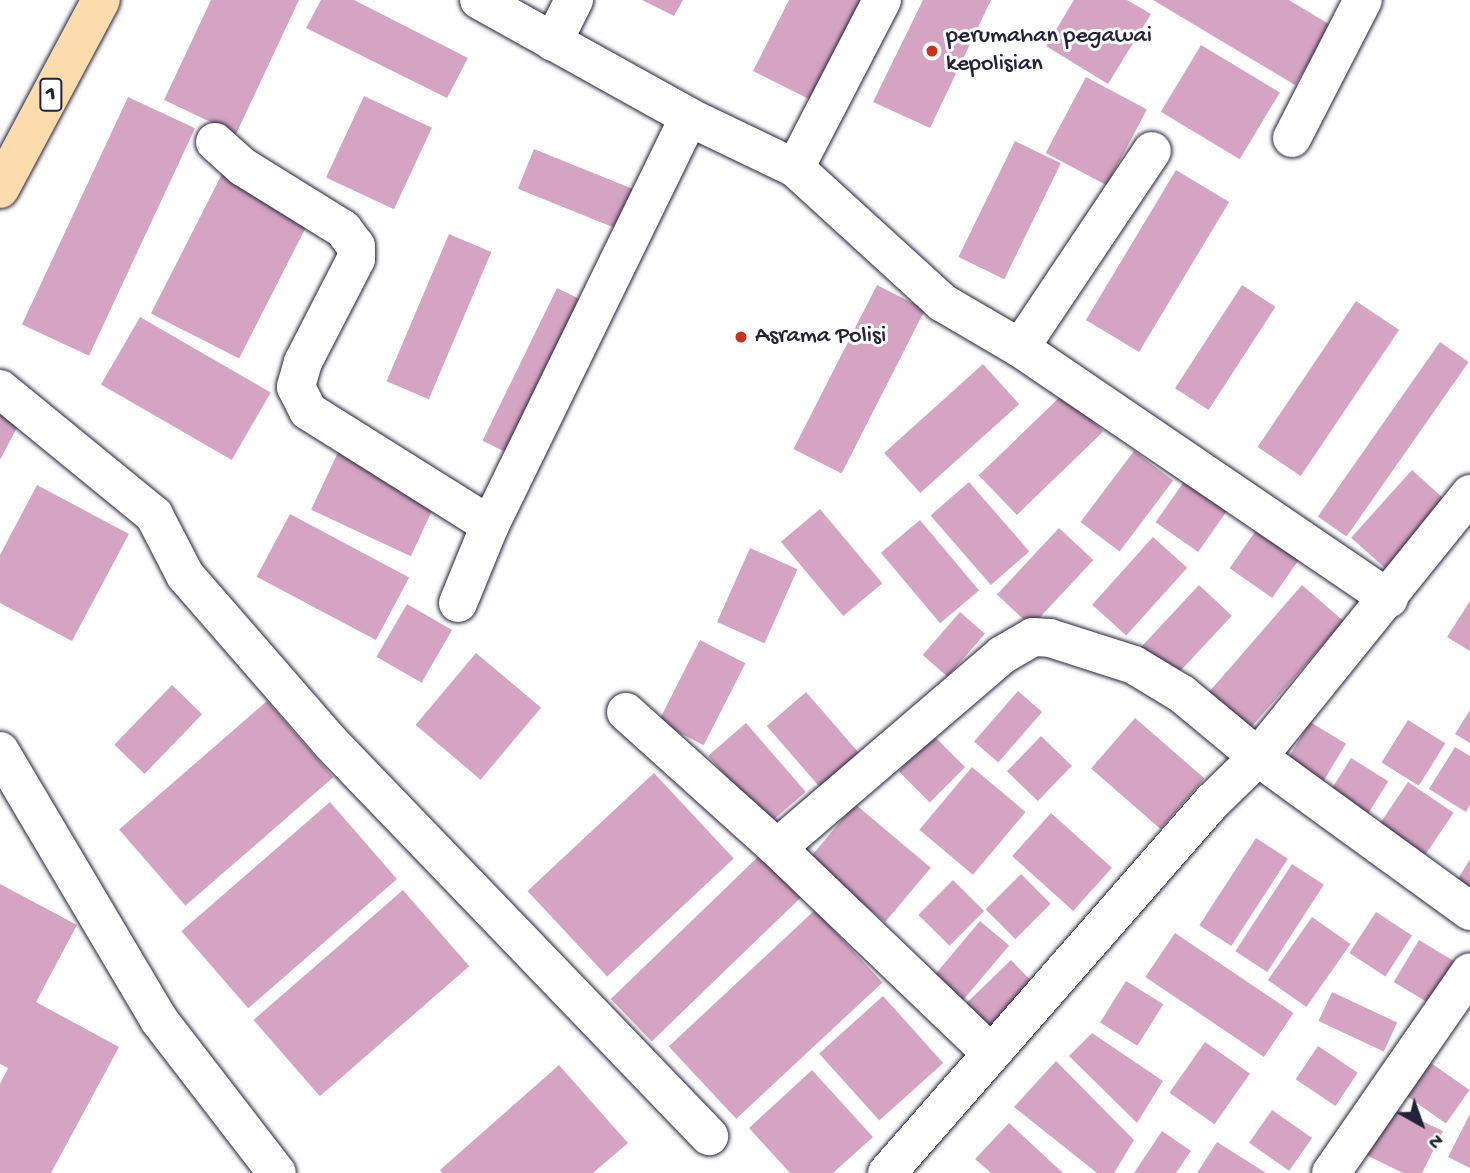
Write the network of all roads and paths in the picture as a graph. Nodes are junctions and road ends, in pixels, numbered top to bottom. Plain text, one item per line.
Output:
1 (101, 0) edge
2 (479, 0) edge
3 (575, 0) edge
4 (882, 0) edge
5 (1363, 0) edge
6 (553, 42) junction
7 (689, 117) junction
8 (1292, 138) dead end
9 (215, 142) dead end
10 (1152, 151) dead end
11 (795, 168) junction
12 (0, 189) edge
13 (1020, 348) junction
14 (0, 389) edge
15 (1470, 494) edge
16 (490, 524) junction
17 (1389, 599) junction
18 (458, 603) dead end
19 (626, 712) dead end
20 (0, 751) edge
21 (1258, 757) junction
22 (777, 848) junction
23 (1470, 911) edge
24 (1470, 972) edge
25 (990, 1052) junction
26 (709, 1136) dead end
27 (277, 1173) edge
28 (887, 1173) edge
29 (1331, 1173) edge

1 - 12 highway, 1
2 - 6 street
3 - 6 street
4 - 11 street
5 - 8 street
6 - 7 street
7 - 11 street
7 - 16 street
9 - 16 street
10 - 13 street
11 - 13 street
13 - 17 street
14 - 26 street
15 - 17 street
16 - 18 street
17 - 21 street
19 - 22 street
20 - 27 street
21 - 22 street
21 - 23 street
21 - 25 street
22 - 25 street
24 - 29 street
25 - 28 street

